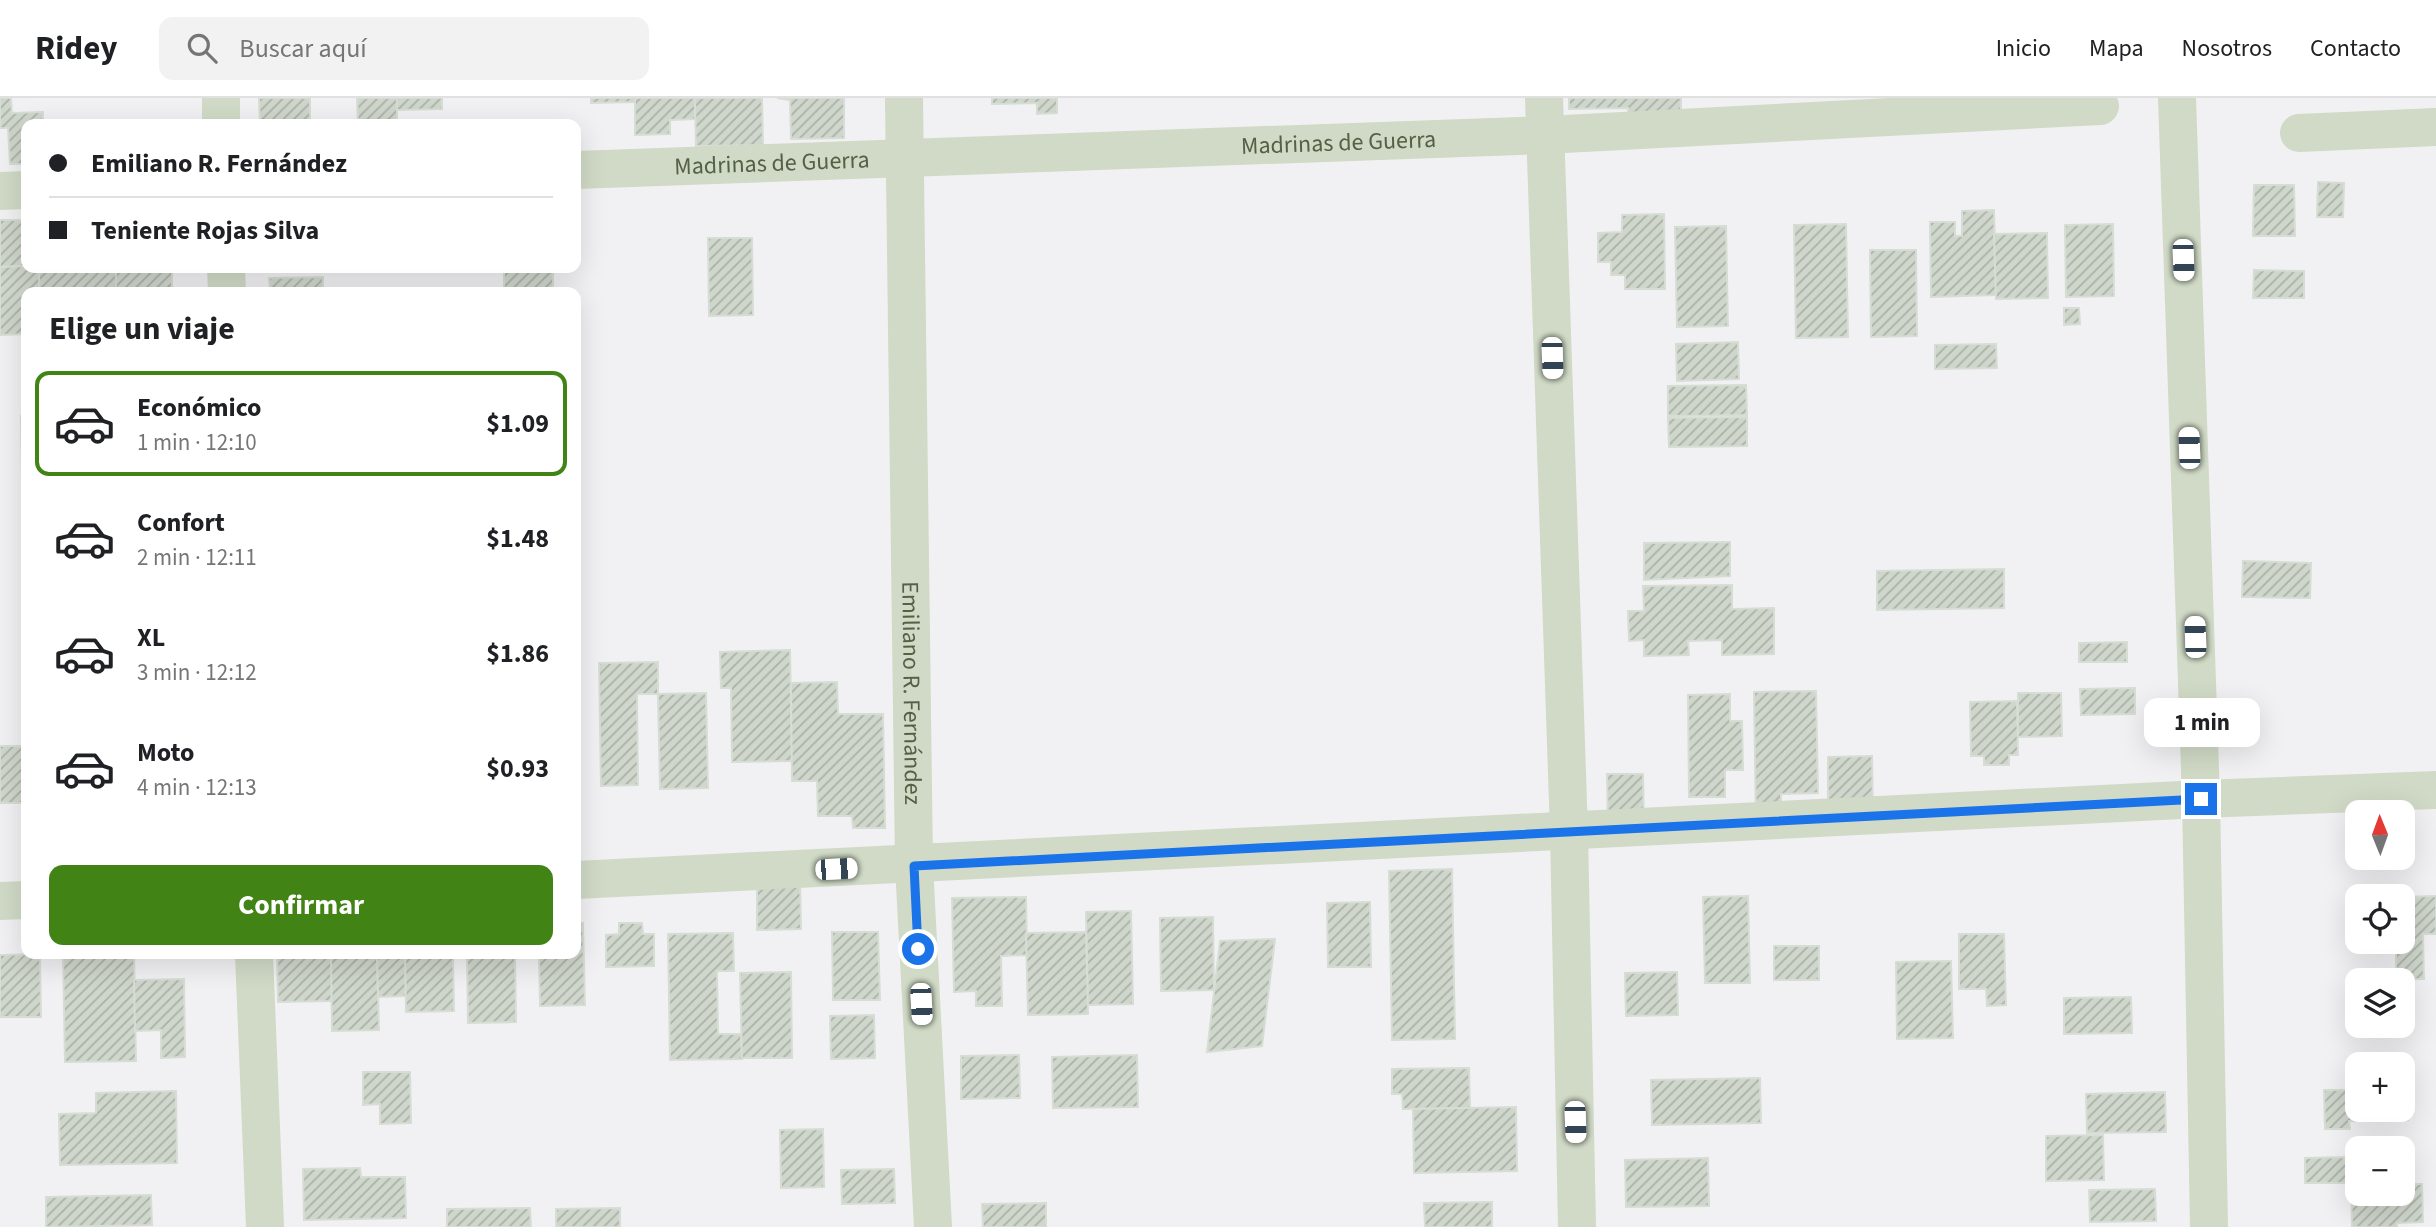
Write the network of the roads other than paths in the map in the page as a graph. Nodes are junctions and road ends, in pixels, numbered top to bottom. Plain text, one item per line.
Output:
1 (221, 98) edge
2 (904, 98) edge
3 (2177, 98) edge
4 (2100, 106) dead end
5 (1544, 116) edge
6 (221, 119) edge
7 (2436, 127) edge
8 (2299, 133) dead end
9 (906, 159) junction
10 (581, 170) edge
11 (21, 190) edge
12 (0, 191) edge
13 (2436, 790) edge
14 (2201, 799) junction
15 (1569, 832) junction
16 (914, 866) junction
17 (581, 880) edge
18 (21, 900) edge
19 (0, 901) edge
20 (254, 959) edge
21 (265, 1227) edge
22 (933, 1227) edge
23 (1577, 1227) edge
24 (2209, 1227) edge

1 - 6 street
2 - 9 street, Emiliano R. Fernández
3 - 14 street
4 - 5 street, Madrinas de Guerra
5 - 9 street, Madrinas de Guerra
5 - 15 street
7 - 8 street
9 - 10 street, Madrinas de Guerra
9 - 16 street, Emiliano R. Fernández
11 - 12 street
13 - 14 street
14 - 15 street
14 - 24 street
15 - 16 street
15 - 23 street
16 - 17 street
16 - 22 street, Emiliano R. Fernández
18 - 19 street
20 - 21 street

